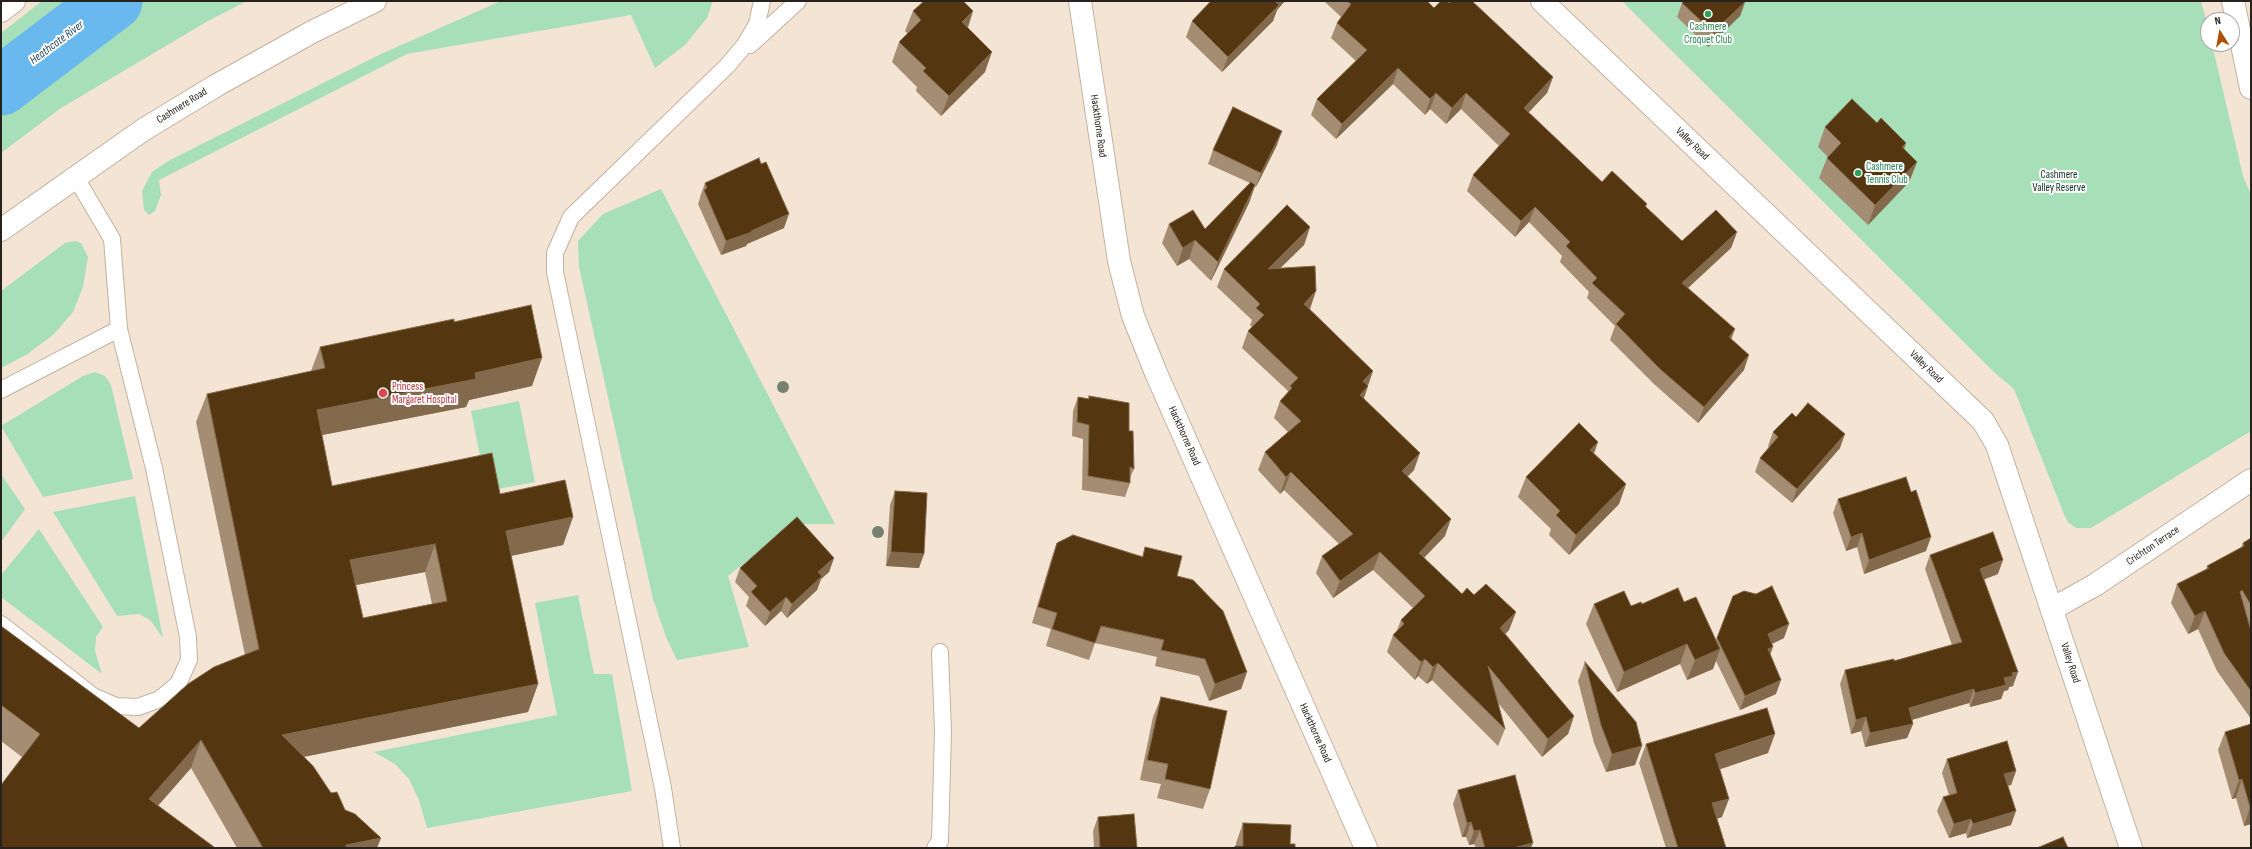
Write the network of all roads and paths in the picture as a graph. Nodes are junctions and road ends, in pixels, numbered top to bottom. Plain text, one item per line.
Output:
1 (14, 1) edge
2 (375, 1) edge
3 (762, 1) edge
4 (798, 1) edge
5 (1080, 1) edge
6 (1542, 1) edge
7 (2233, 1) edge
8 (1, 10) edge
9 (727, 66) junction
10 (2251, 88) edge
11 (75, 176) junction
12 (1, 230) edge
13 (119, 329) junction
14 (1, 390) edge
15 (2251, 480) edge
16 (2052, 608) junction
17 (1, 624) edge
18 (940, 652) dead end
19 (938, 846) edge
20 (672, 848) edge
21 (1366, 848) edge
22 (2131, 848) edge

1 - 8 street
2 - 11 street, Cashmere Road
3 - 9 lane
4 - 9 lane
5 - 21 street, Hackthorne Road
6 - 16 street, Valley Road
7 - 10 street
9 - 20 lane
11 - 12 street, Cashmere Road
11 - 13 lane
13 - 14 lane
13 - 17 lane
15 - 16 street, Crichton Terrace
16 - 22 street, Valley Road
18 - 19 lane

